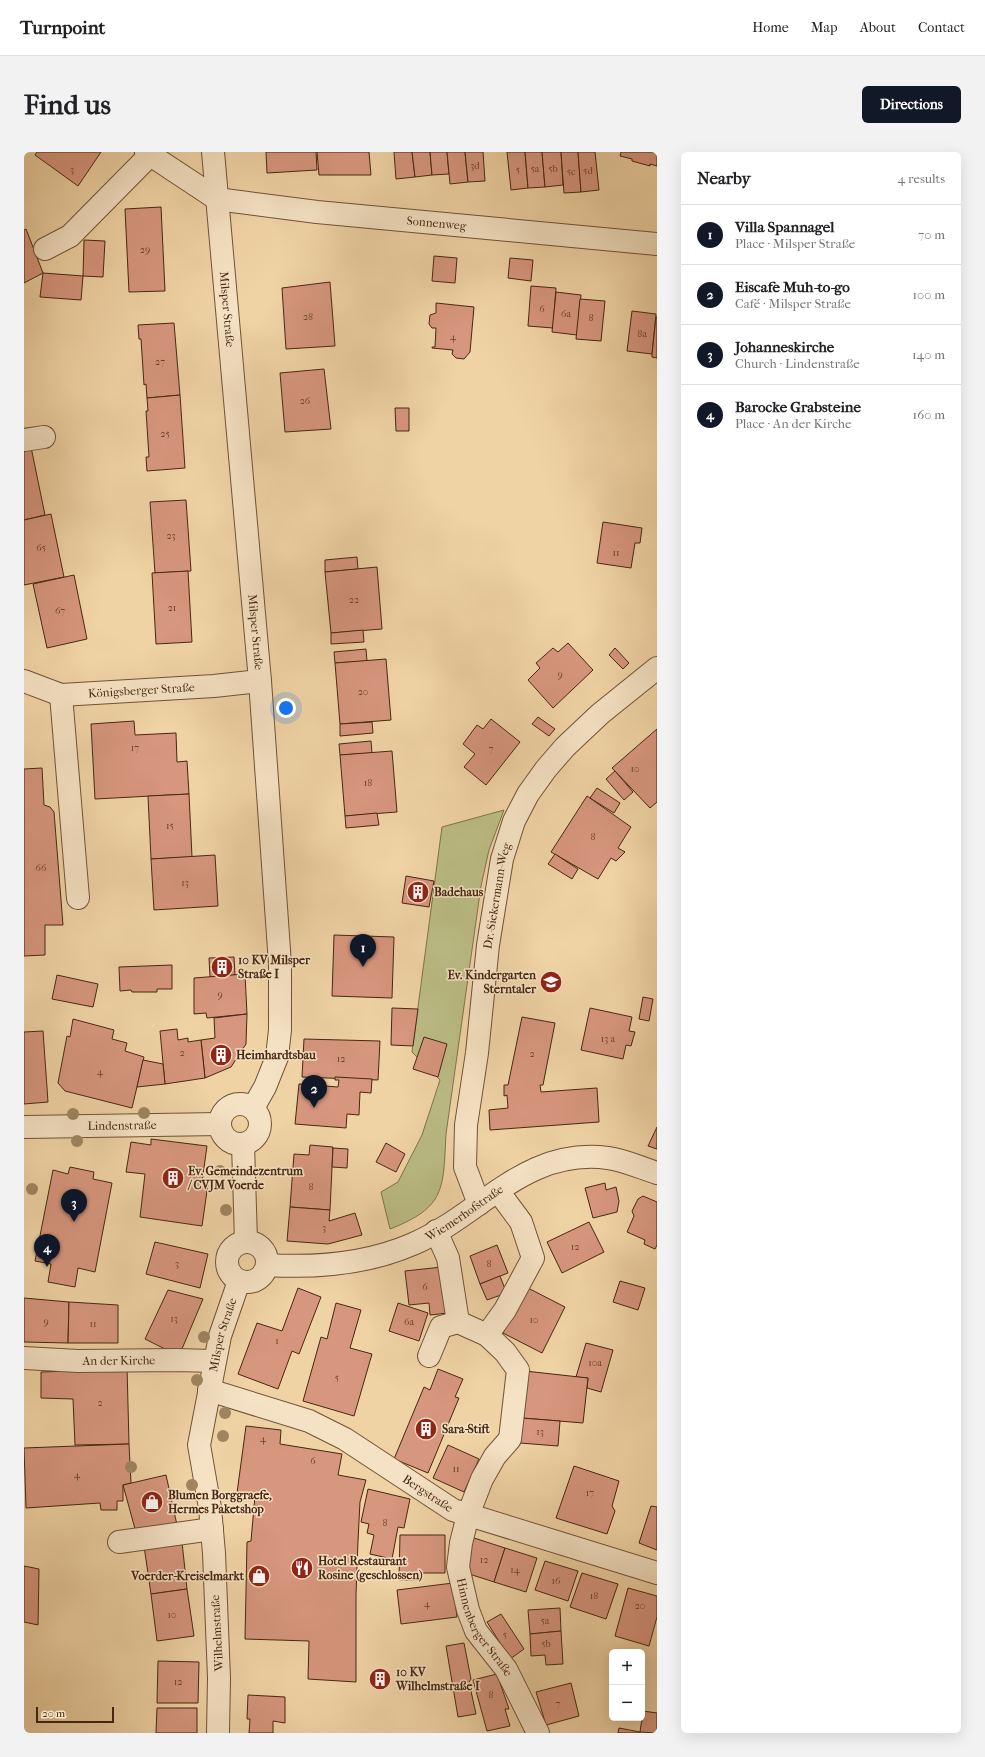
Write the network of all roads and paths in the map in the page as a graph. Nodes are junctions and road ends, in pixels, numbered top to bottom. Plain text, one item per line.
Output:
1 (213, 152) edge
2 (148, 154) edge
3 (217, 199) junction
4 (657, 244) edge
5 (45, 249) dead end
6 (657, 668) edge
7 (260, 681) junction
8 (24, 682) edge
9 (61, 695) junction
10 (78, 898) dead end
11 (253, 1108) junction
12 (220, 1124) junction
13 (24, 1127) edge
14 (243, 1144) junction
15 (657, 1173) edge
16 (498, 1191) junction
17 (478, 1204) junction
18 (436, 1231) junction
19 (246, 1241) junction
20 (267, 1265) junction
21 (239, 1281) junction
22 (458, 1322) junction
23 (487, 1334) junction
24 (429, 1356) dead end
25 (24, 1358) edge
26 (214, 1361) junction
27 (209, 1390) junction
28 (468, 1515) junction
29 (212, 1529) junction
30 (119, 1542) dead end
31 (657, 1573) edge
32 (218, 1733) edge
33 (538, 1733) edge

1 - 3 street, Milsper Straße
2 - 3 street
2 - 5 street
3 - 4 street, Sonnenweg
3 - 7 street, Milsper Straße
6 - 17 street, Dr.-Siekermann-Weg
7 - 9 street, Königsberger Straße
7 - 11 street, Milsper Straße
8 - 9 street, Königsberger Straße
9 - 10 street
11 - 12 street
11 - 14 street
12 - 13 street, Lindenstraße
12 - 14 street
14 - 19 street
15 - 16 street, Wiemerhofstraße
16 - 17 street, Wiemerhofstraße
16 - 23 street
17 - 18 street, Wiemerhofstraße
18 - 20 street, Wiemerhofstraße
18 - 22 street
19 - 20 street
19 - 21 street
20 - 21 street
21 - 26 street, Milsper Straße
22 - 23 street
22 - 24 street
23 - 28 street, Hinnenberger Straße
25 - 26 street, An der Kirche
26 - 27 street, Milsper Straße
27 - 28 street, Bergstraße
27 - 29 street, Wilhelmstraße
28 - 31 street, Bergstraße
28 - 33 street, Hinnenberger Straße
29 - 30 street
29 - 32 street, Wilhelmstraße

